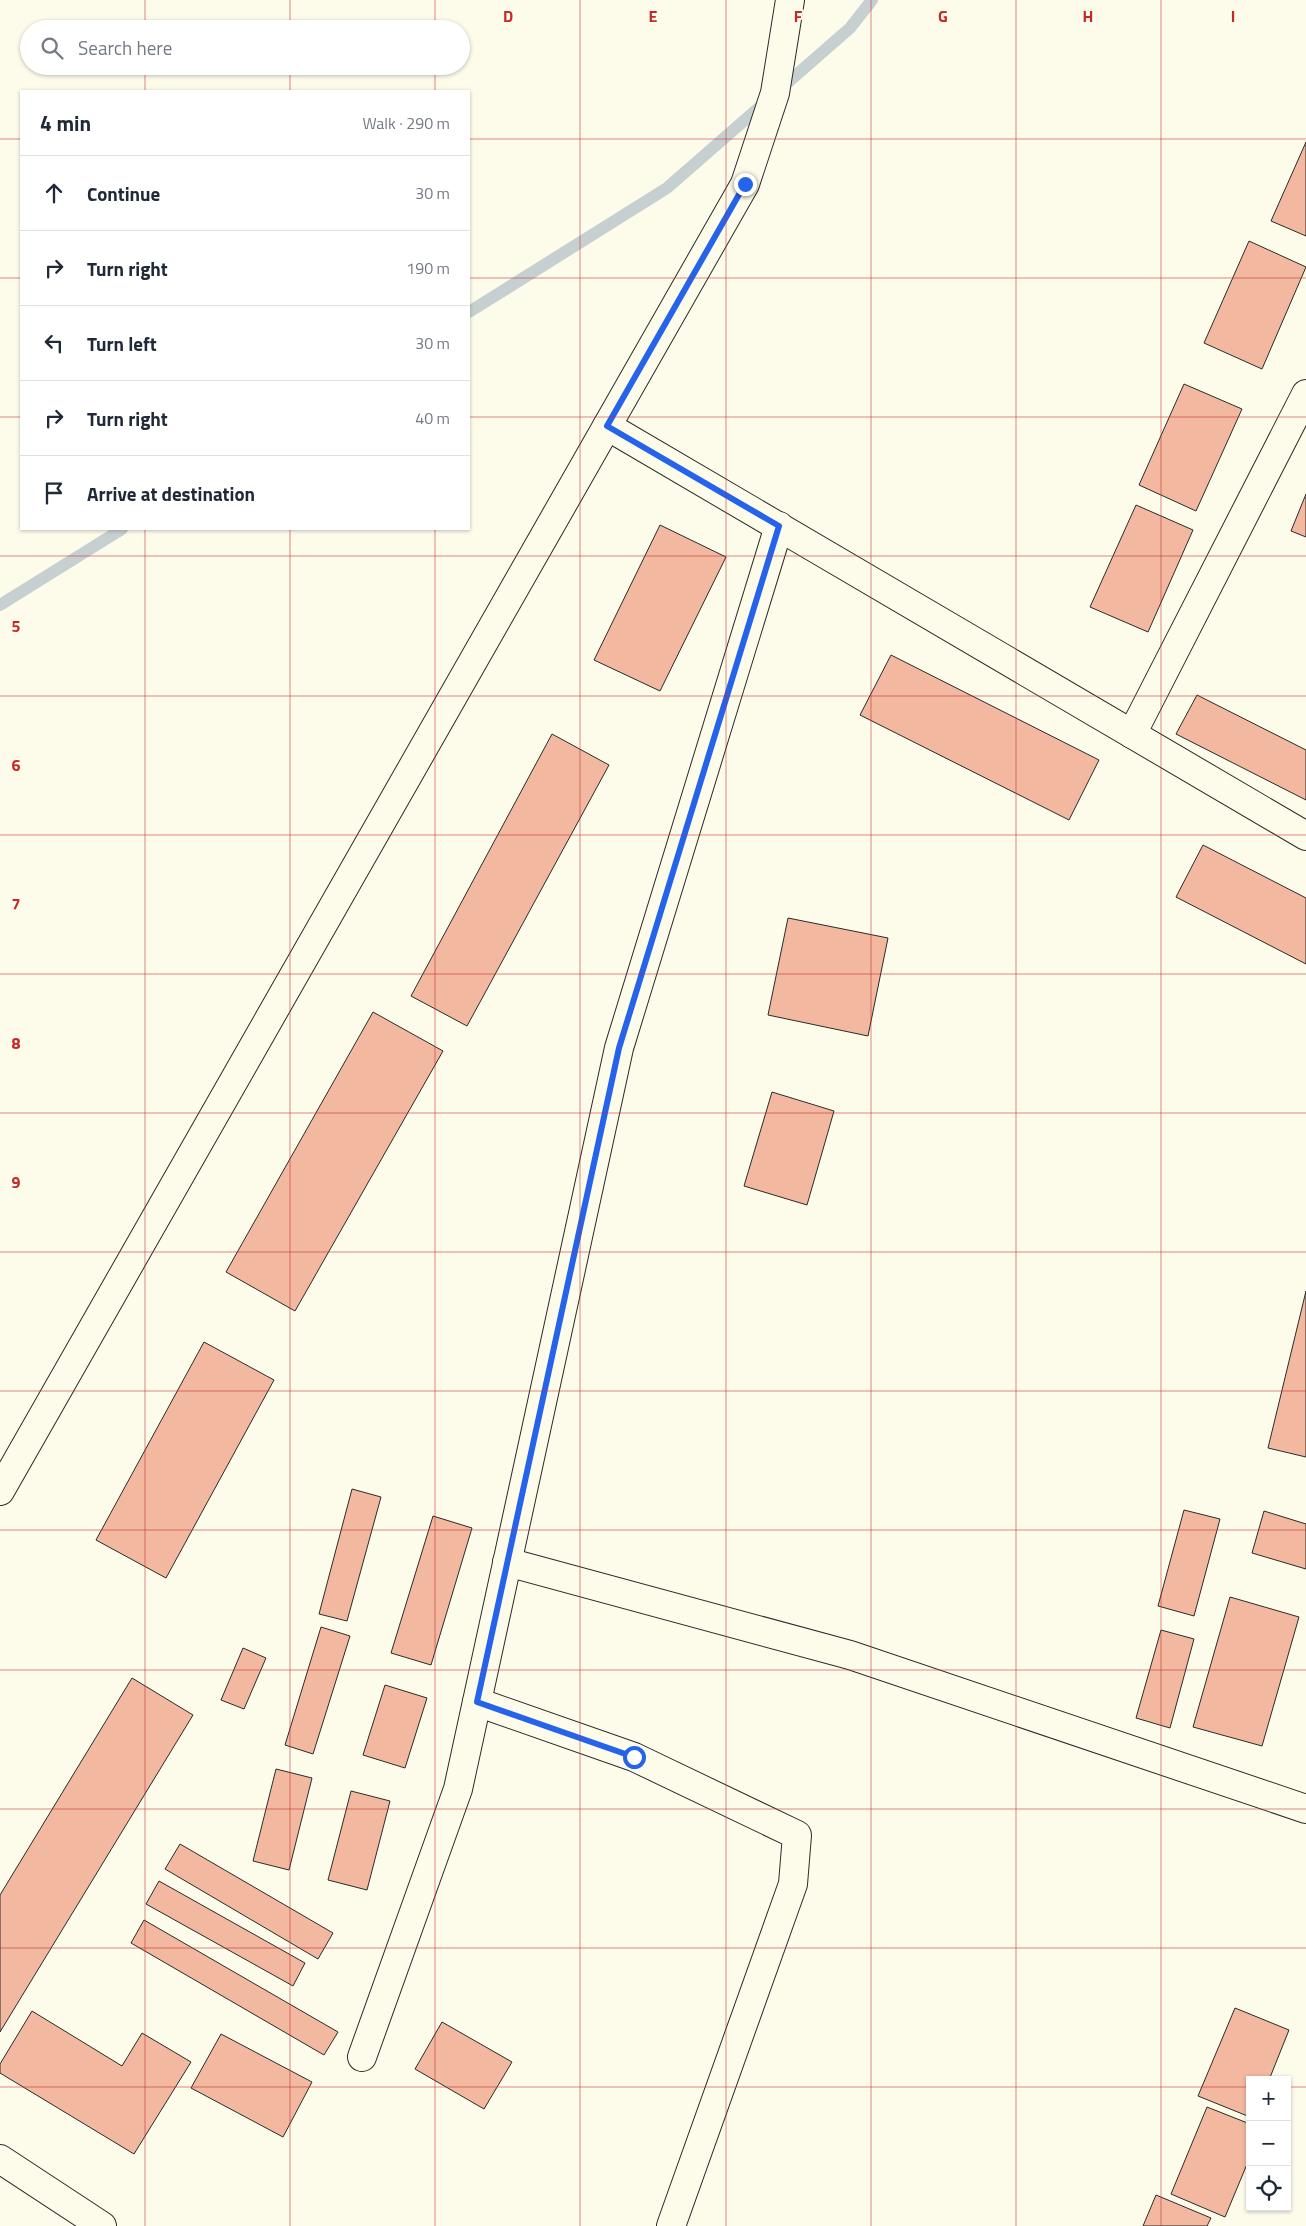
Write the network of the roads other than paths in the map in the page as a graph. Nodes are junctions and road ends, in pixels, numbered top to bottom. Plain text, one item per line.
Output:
1 (790, 0) edge
2 (1306, 394) edge
3 (607, 426) junction
4 (779, 526) junction
5 (1132, 734) junction
6 (1306, 836) edge
7 (0, 1491) edge
8 (507, 1562) junction
9 (477, 1702) junction
10 (1306, 1809) edge
11 (362, 2057) dead end
12 (0, 2159) edge
13 (102, 2226) edge
14 (671, 2226) edge

1 - 3 street
2 - 5 street
3 - 4 street
3 - 7 street
4 - 5 street
4 - 8 street
5 - 6 street
8 - 9 street
8 - 10 street
9 - 11 street
9 - 14 street
12 - 13 street

